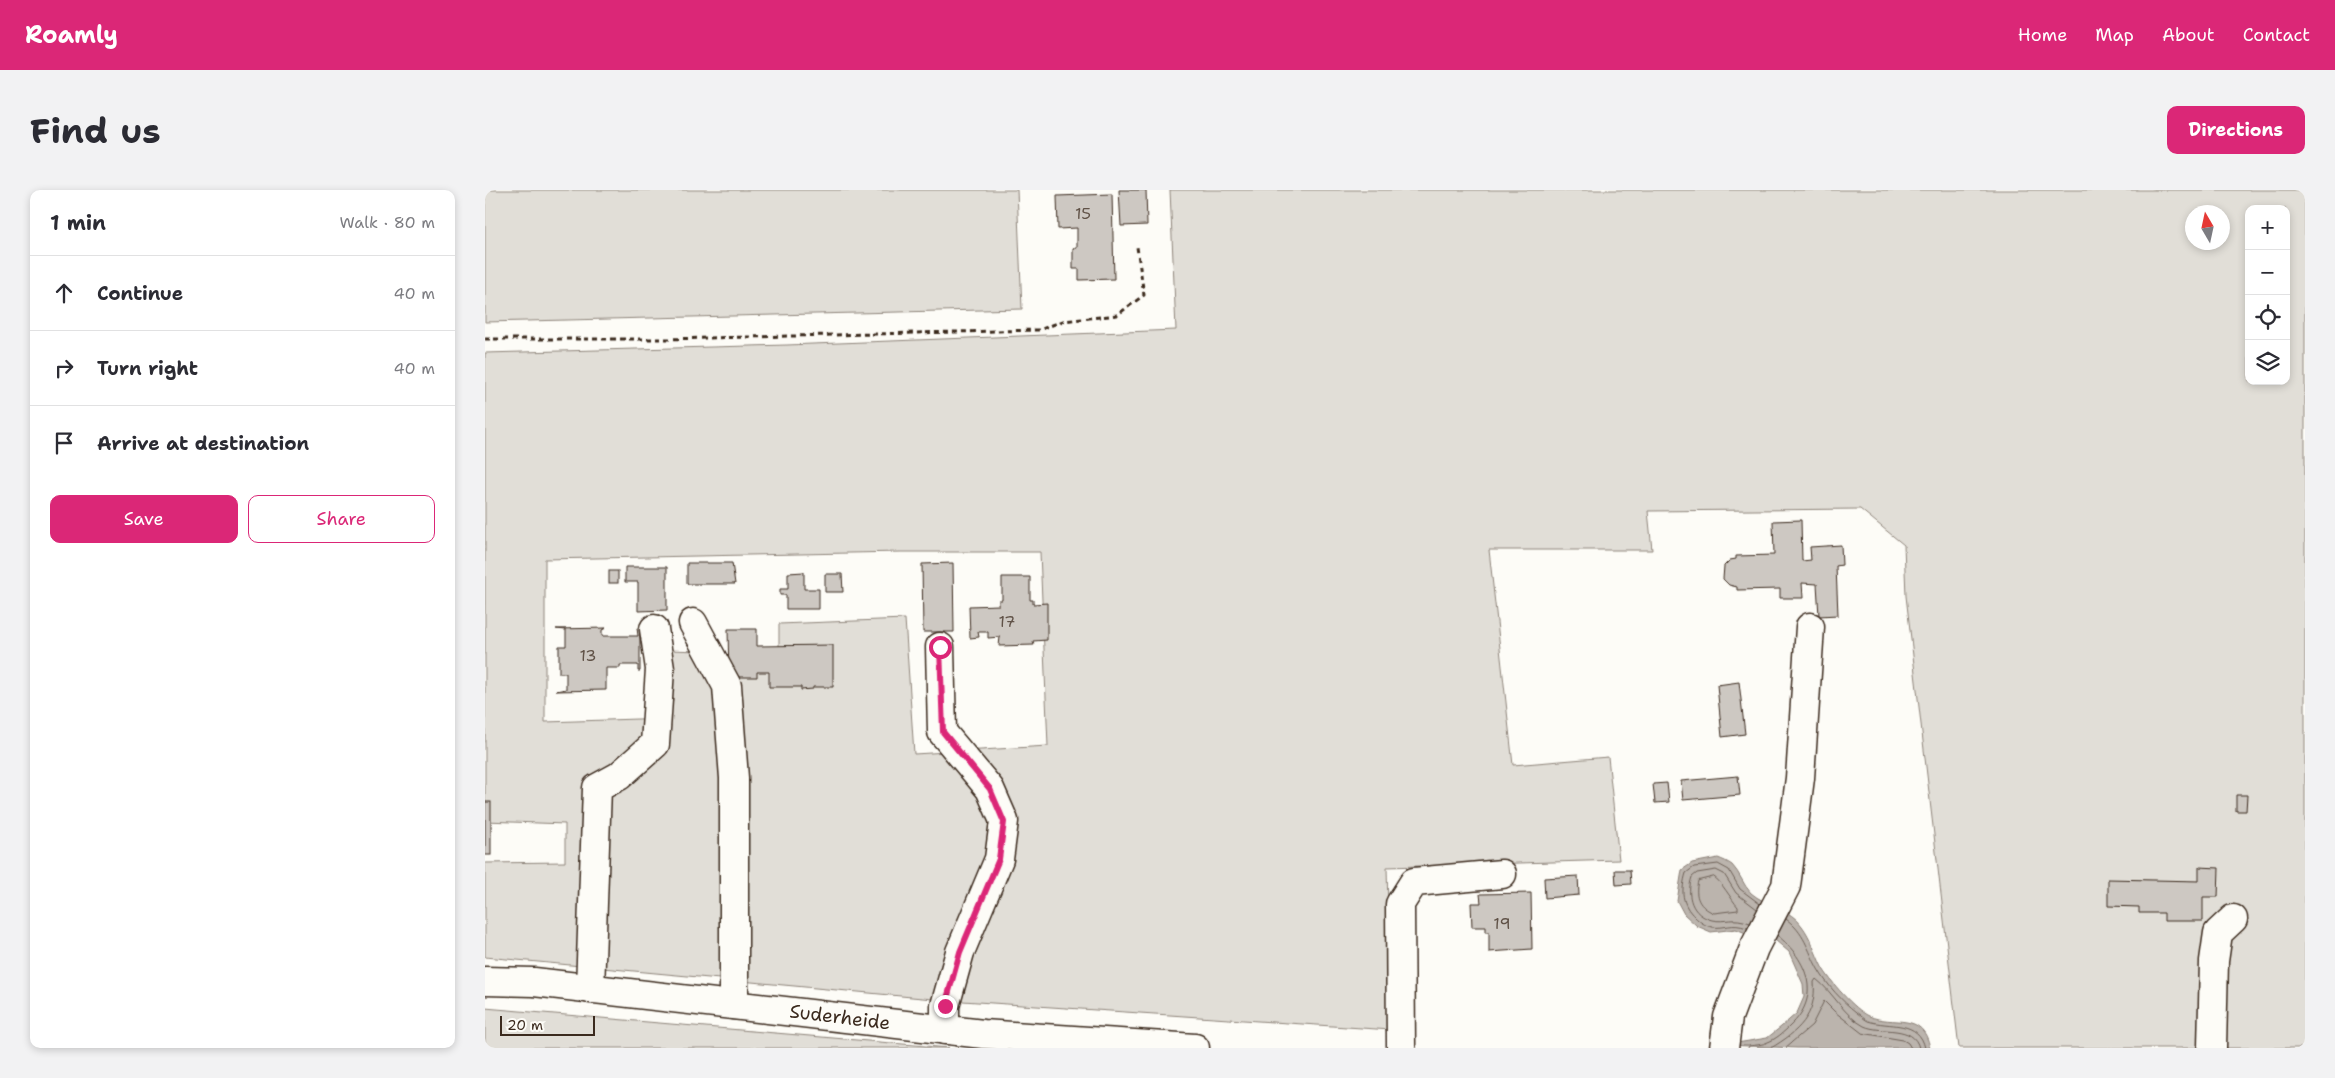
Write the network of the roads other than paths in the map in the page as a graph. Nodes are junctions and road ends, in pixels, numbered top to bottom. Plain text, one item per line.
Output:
1 (693, 623) dead end
2 (1810, 627) dead end
3 (654, 628) dead end
4 (940, 647) dead end
5 (1503, 874) dead end
6 (2233, 919) dead end
7 (485, 981) edge
8 (590, 989) junction
9 (734, 1005) junction
10 (945, 1030) junction
11 (1195, 1048) edge
12 (1401, 1048) edge
13 (1724, 1048) edge
14 (2212, 1048) edge

1 - 9 street
2 - 13 street
3 - 8 street
4 - 10 street
5 - 12 street
6 - 14 street
7 - 8 street, Suderheide
8 - 9 street, Suderheide
9 - 10 street, Suderheide
10 - 11 street, Suderheide

